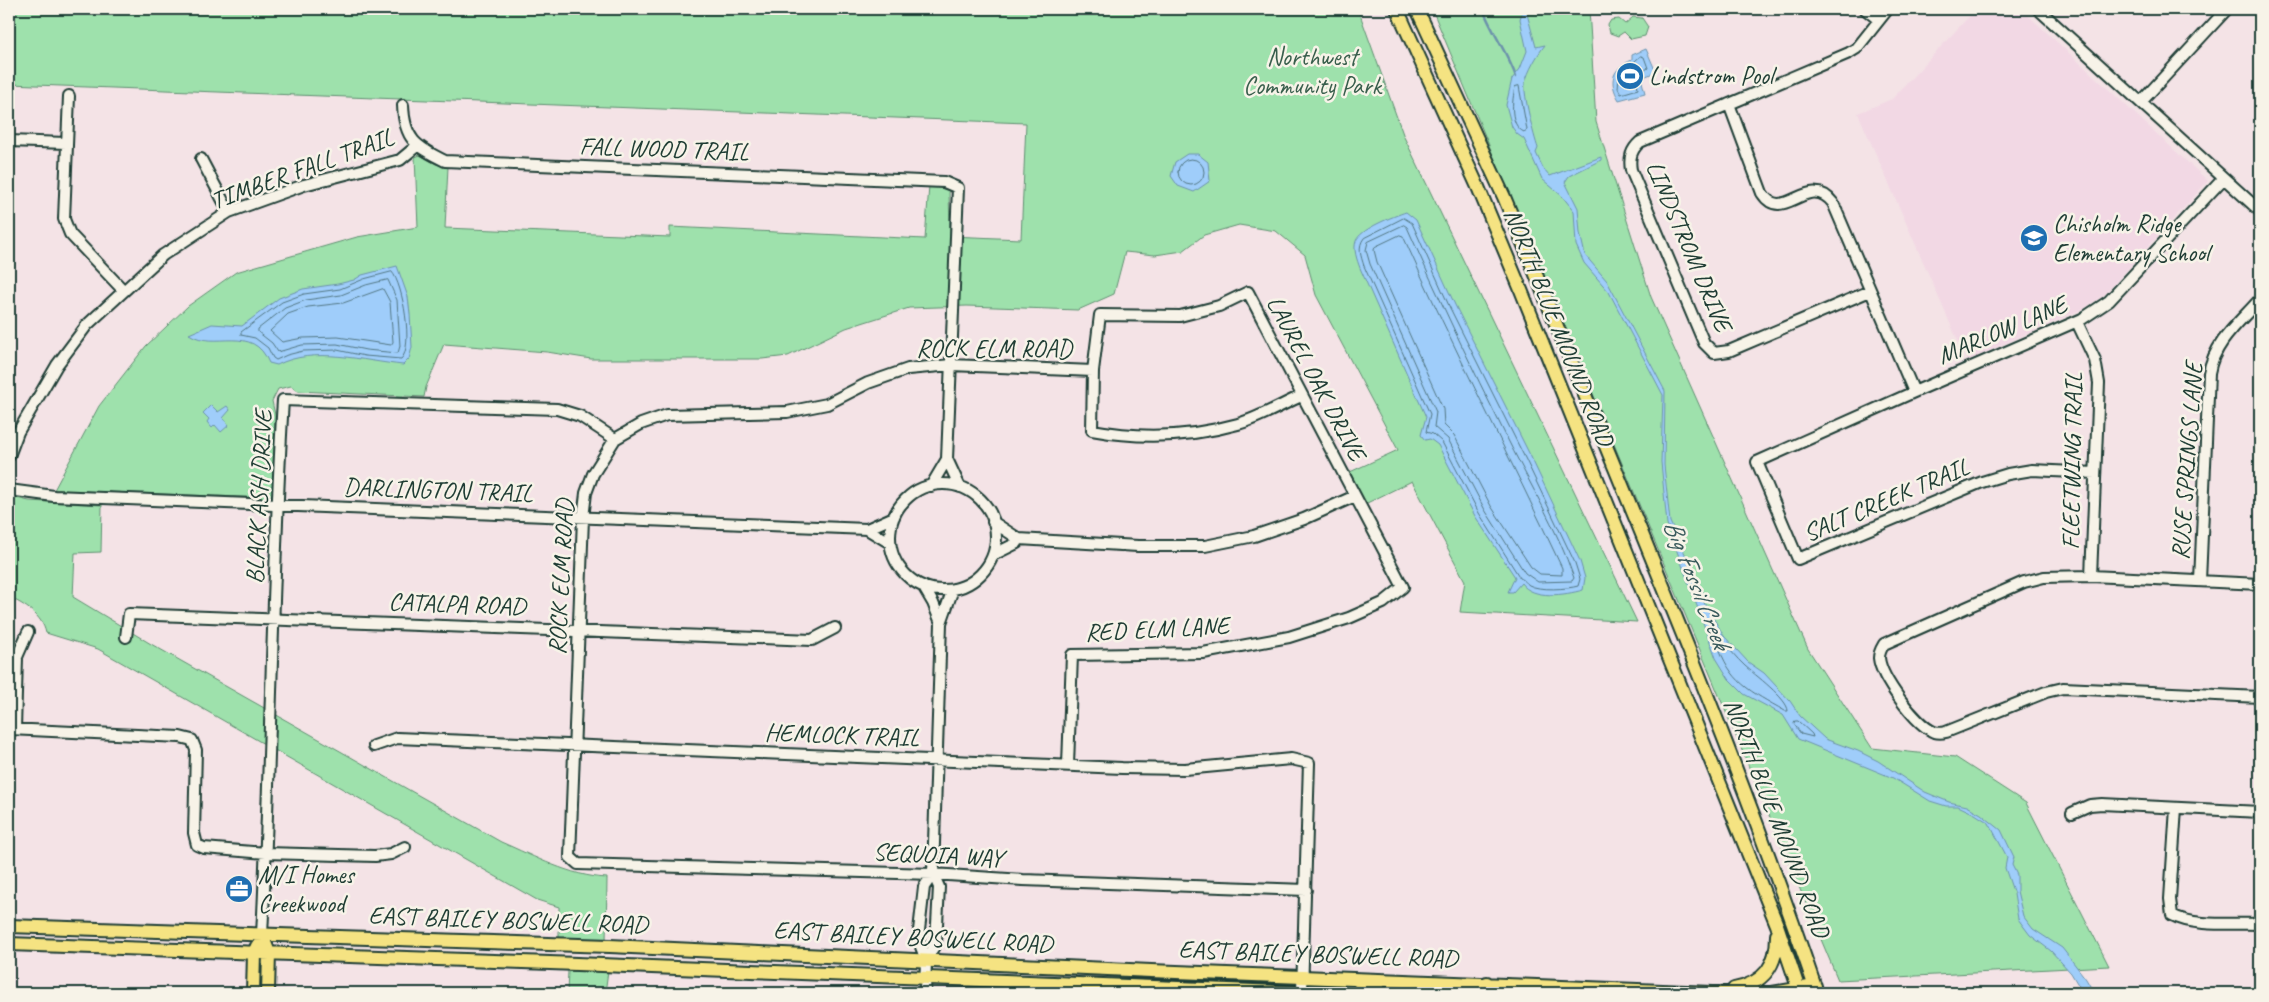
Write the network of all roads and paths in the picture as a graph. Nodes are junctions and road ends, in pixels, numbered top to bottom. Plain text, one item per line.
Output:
1 (1398, 9) edge
2 (1417, 9) edge
3 (1865, 9) edge
4 (1888, 9) edge
5 (2038, 9) edge
6 (2227, 9) edge
7 (1878, 20) junction
8 (68, 96) dead end
9 (2141, 102) junction
10 (1729, 104) junction
11 (403, 105) dead end
12 (9, 141) edge
13 (66, 143) junction
14 (418, 145) junction
15 (201, 159) dead end
16 (2224, 179) junction
17 (2260, 211) edge
18 (229, 212) junction
19 (123, 290) junction
20 (1870, 291) junction
21 (2260, 300) edge
22 (2076, 322) junction
23 (951, 365) junction
24 (1093, 371) junction
25 (1914, 392) junction
26 (1302, 396) junction
27 (615, 439) junction
28 (9, 456) edge
29 (947, 459) junction
30 (1757, 462) joint
31 (2095, 474) junction
32 (931, 486) junction
33 (960, 487) junction
34 (9, 490) edge
35 (1355, 496) junction
36 (276, 505) junction
37 (894, 517) junction
38 (583, 518) junction
39 (993, 522) junction
40 (867, 530) junction
41 (1019, 539) junction
42 (890, 543) junction
43 (993, 556) junction
44 (2092, 576) junction
45 (2200, 581) junction
46 (2260, 584) edge
47 (923, 586) junction
48 (1403, 587) joint
49 (953, 589) junction
50 (274, 620) junction
51 (941, 622) junction
52 (835, 628) dead end
53 (578, 630) junction
54 (28, 632) dead end
55 (126, 637) dead end
56 (1691, 659) junction
57 (1671, 666) junction
58 (2260, 697) edge
59 (12, 729) edge
60 (575, 745) junction
61 (374, 746) dead end
62 (937, 759) junction
63 (1068, 765) junction
64 (2176, 808) junction
65 (2260, 812) edge
66 (2072, 813) dead end
67 (405, 847) dead end
68 (266, 853) junction
69 (570, 857) joint
70 (933, 874) junction
71 (1306, 890) junction
72 (2260, 924) edge
73 (1777, 925) junction
74 (9, 926) edge
75 (134, 930) junction
76 (262, 935) junction
77 (9, 944) edge
78 (132, 948) junction
79 (254, 953) junction
80 (270, 953) junction
81 (926, 960) junction
82 (1096, 968) junction
83 (1151, 971) junction
84 (1302, 975) junction
85 (925, 978) junction
86 (1416, 980) junction
87 (1487, 983) junction
88 (1095, 985) junction
89 (1150, 987) junction
90 (1816, 990) edge
91 (1799, 991) edge
92 (253, 993) edge
93 (268, 993) edge
94 (925, 993) edge
95 (1303, 993) edge
96 (1358, 993) edge
97 (1439, 993) edge
98 (1713, 993) edge

1 - 57 main road, NORTH BLUE MOUND ROAD
2 - 56 main road, NORTH BLUE MOUND ROAD
3 - 7 street
4 - 7 street, LINDSTROM DRIVE
5 - 9 street
6 - 9 street
7 - 10 street, LINDSTROM DRIVE
8 - 13 street
9 - 16 street
10 - 20 street
10 - 20 street, LINDSTROM DRIVE
11 - 14 street, FALL WOOD TRAIL
12 - 13 street
13 - 19 street
14 - 18 street, TIMBER FALL TRAIL
14 - 23 street, FALL WOOD TRAIL
15 - 18 street
16 - 17 street
16 - 22 street, MARLOW LANE
18 - 19 street, TIMBER FALL TRAIL
19 - 28 street, TIMBER FALL TRAIL
20 - 25 street
21 - 45 street, RUSE SPRINGS LANE
22 - 25 street, MARLOW LANE
22 - 31 street, FLEETWING TRAIL
23 - 24 street, ROCK ELM ROAD
23 - 27 street, ROCK ELM ROAD
23 - 29 street
24 - 26 street
24 - 26 street, LAUREL OAK DRIVE
25 - 30 street, MARLOW LANE
26 - 35 street, LAUREL OAK DRIVE
27 - 36 street, BLACK ASH DRIVE
27 - 38 street, ROCK ELM ROAD
29 - 32 street
29 - 33 street
30 - 31 street, SALT CREEK TRAIL
31 - 44 street, FLEETWING TRAIL
32 - 33 street
32 - 37 street
33 - 39 street
34 - 36 street, DARLINGTON TRAIL
35 - 41 street
35 - 48 street, LAUREL OAK DRIVE
36 - 38 street, DARLINGTON TRAIL
36 - 50 street, BLACK ASH DRIVE
37 - 40 street, DARLINGTON TRAIL
37 - 42 street
38 - 40 street, DARLINGTON TRAIL
38 - 53 street, ROCK ELM ROAD
39 - 41 street
39 - 43 street
40 - 42 street, DARLINGTON TRAIL
41 - 43 street
42 - 47 street
43 - 49 street
44 - 45 street
44 - 58 street
45 - 46 street
47 - 49 street
47 - 51 street
48 - 63 street, RED ELM LANE
49 - 51 street
50 - 53 street, CATALPA ROAD
50 - 55 street, CATALPA ROAD
50 - 68 street, BLACK ASH DRIVE
51 - 62 street
52 - 53 street, CATALPA ROAD
53 - 60 street, ROCK ELM ROAD
54 - 59 street
56 - 57 main road
56 - 90 main road, NORTH BLUE MOUND ROAD
57 - 73 main road, NORTH BLUE MOUND ROAD
59 - 68 street
60 - 61 street, HEMLOCK TRAIL
60 - 62 street, HEMLOCK TRAIL
60 - 69 street, ROCK ELM ROAD
62 - 63 street, HEMLOCK TRAIL
62 - 70 street
63 - 71 street, HEMLOCK TRAIL
64 - 65 street
64 - 66 street
64 - 72 street
67 - 68 street
68 - 76 street, BLACK ASH DRIVE
69 - 70 street, SEQUOIA WAY
70 - 71 street, SEQUOIA WAY
70 - 81 street
70 - 81 street
71 - 84 street
73 - 91 main road, NORTH BLUE MOUND ROAD
73 - 98 main road, NORTH BLUE MOUND ROAD
74 - 75 main road, EAST BAILEY BOSWELL ROAD
75 - 76 main road, EAST BAILEY BOSWELL ROAD
75 - 78 main road
76 - 79 main road
76 - 80 main road
76 - 81 main road, EAST BAILEY BOSWELL ROAD
77 - 78 main road, EAST BAILEY BOSWELL ROAD
78 - 79 main road, EAST BAILEY BOSWELL ROAD
79 - 80 main road, EAST BAILEY BOSWELL ROAD
79 - 92 main road
80 - 85 main road, EAST BAILEY BOSWELL ROAD
80 - 93 main road
81 - 82 main road, EAST BAILEY BOSWELL ROAD
81 - 85 street
82 - 83 main road, EAST BAILEY BOSWELL ROAD
82 - 88 main road
83 - 84 main road, EAST BAILEY BOSWELL ROAD
83 - 89 main road
84 - 86 main road, EAST BAILEY BOSWELL ROAD
84 - 95 street
85 - 88 main road, EAST BAILEY BOSWELL ROAD
85 - 94 street
86 - 87 main road, EAST BAILEY BOSWELL ROAD
86 - 96 main road
87 - 97 main road
87 - 98 main road, EAST BAILEY BOSWELL ROAD
88 - 89 main road, EAST BAILEY BOSWELL ROAD
89 - 95 main road, EAST BAILEY BOSWELL ROAD
90 - 91 main road, EAST BAILEY BOSWELL ROAD
91 - 98 main road, EAST BAILEY BOSWELL ROAD

